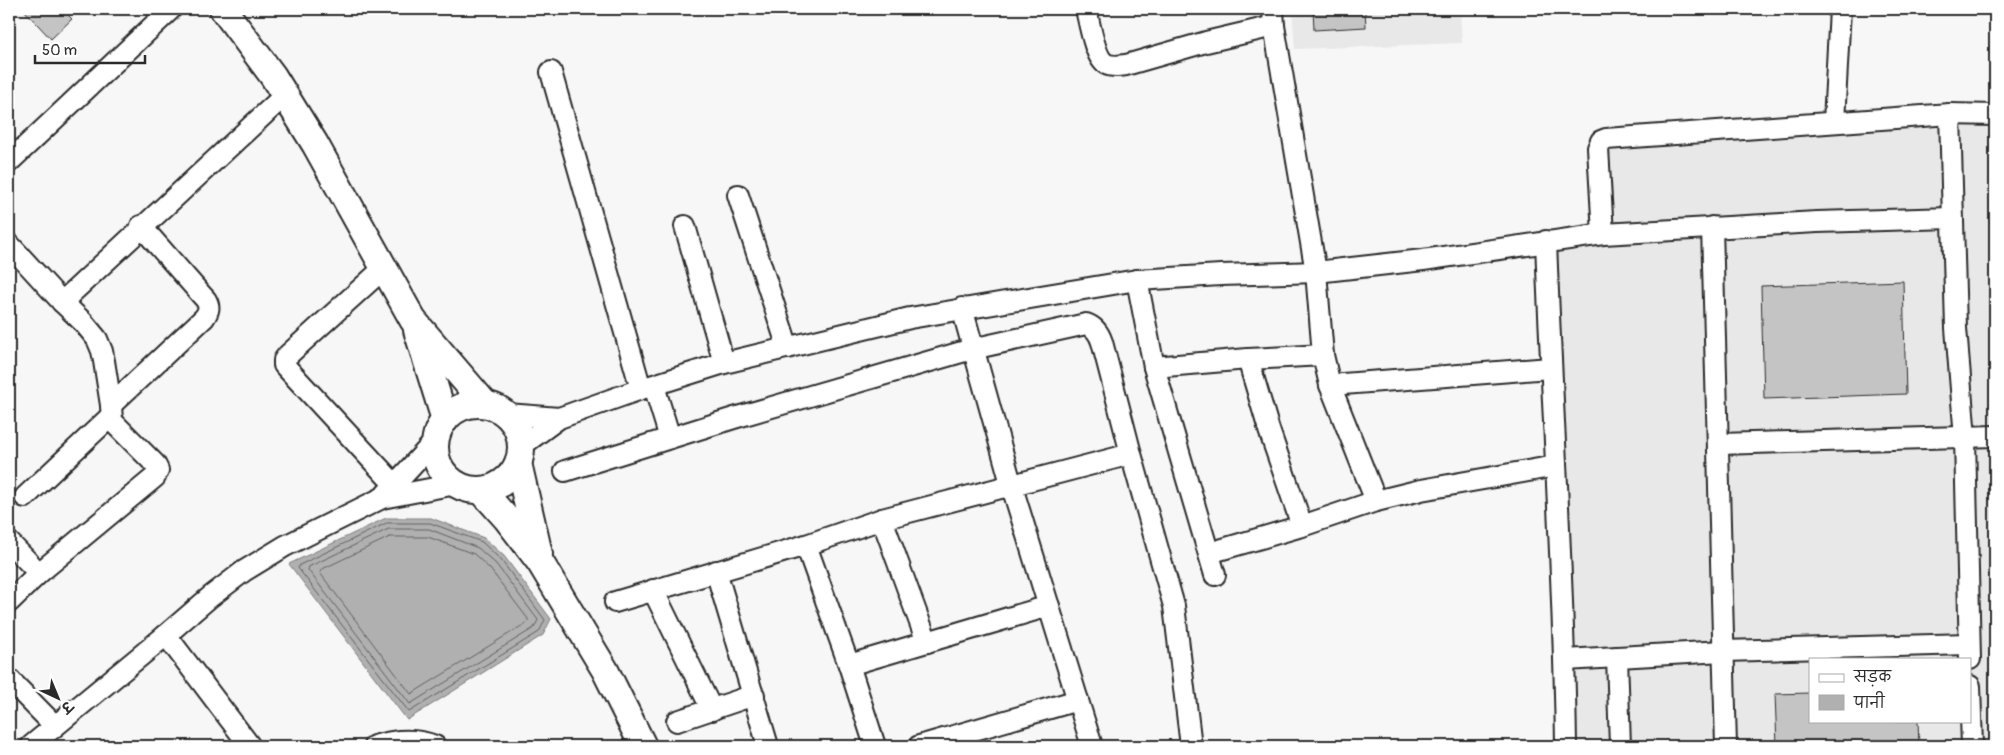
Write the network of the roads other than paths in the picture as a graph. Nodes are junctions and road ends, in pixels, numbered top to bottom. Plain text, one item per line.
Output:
1 (171, 9) edge
2 (223, 9) edge
3 (1086, 9) edge
4 (1840, 9) edge
5 (1273, 17) edge
6 (551, 72) dead end
7 (285, 95) junction
8 (1950, 114) junction
9 (1995, 115) edge
10 (1834, 122) junction
11 (9, 162) edge
12 (738, 195) dead end
13 (1952, 218) junction
14 (141, 226) junction
15 (685, 226) dead end
16 (1712, 227) junction
17 (1603, 234) junction
18 (1546, 241) junction
19 (9, 244) edge
20 (384, 268) junction
21 (1316, 272) junction
22 (1137, 280) junction
23 (62, 302) junction
24 (962, 308) junction
25 (414, 320) junction
26 (788, 348) junction
27 (972, 349) junction
28 (1323, 356) junction
29 (1248, 359) junction
30 (724, 363) junction
31 (1154, 367) junction
32 (1550, 368) junction
33 (1330, 385) junction
34 (647, 388) junction
35 (496, 409) junction
36 (111, 411) junction
37 (559, 418) junction
38 (440, 430) junction
39 (1995, 436) edge
40 (670, 438) junction
41 (1965, 438) junction
42 (1719, 444) junction
43 (1131, 454) junction
44 (520, 455) junction
45 (1556, 466) junction
46 (565, 470) dead end
47 (456, 484) junction
48 (1012, 487) junction
49 (481, 490) junction
50 (389, 491) junction
51 (26, 496) dead end
52 (1376, 501) junction
53 (882, 519) junction
54 (1302, 526) junction
55 (9, 542) edge
56 (806, 544) junction
57 (1209, 553) junction
58 (540, 562) junction
59 (716, 571) junction
60 (39, 574) junction
61 (1215, 575) dead end
62 (653, 590) junction
63 (9, 602) edge
64 (615, 602) dead end
65 (1049, 606) junction
66 (166, 635) junction
67 (927, 642) junction
68 (1723, 651) junction
69 (1969, 651) edge
70 (1617, 657) junction
71 (1565, 660) junction
72 (849, 665) junction
73 (9, 679) edge
74 (754, 696) junction
75 (1078, 700) junction
76 (712, 710) junction
77 (677, 721) dead end
78 (1971, 722) edge
79 (56, 726) junction
80 (945, 742) edge
81 (31, 746) edge
82 (250, 746) edge
83 (374, 746) edge
84 (435, 746) edge
85 (643, 746) edge
86 (768, 746) edge
87 (875, 746) edge
88 (919, 746) edge
89 (1092, 746) edge
90 (1191, 746) edge
91 (1566, 746) edge
92 (1620, 746) edge
93 (1726, 746) edge
94 (1972, 746) edge

1 - 11 street
2 - 7 main road
3 - 5 street
4 - 10 street
5 - 21 street
6 - 34 street
7 - 14 street
7 - 20 main road
8 - 9 street
8 - 10 street
8 - 13 street
10 - 17 street
12 - 26 street
13 - 16 street
13 - 41 street
14 - 23 street
14 - 36 street
15 - 30 street
16 - 17 street
16 - 42 street
17 - 18 street
18 - 21 street
18 - 32 street
19 - 23 street
20 - 25 main road
20 - 50 street
21 - 22 street
21 - 28 street
22 - 24 street
22 - 31 street
23 - 36 street
24 - 26 street
24 - 27 street
25 - 35 main road
25 - 38 main road
26 - 30 street
27 - 40 street
27 - 43 street
27 - 48 street
28 - 29 street
28 - 33 street
29 - 31 street
29 - 54 street
30 - 34 street
31 - 57 street
32 - 33 street
32 - 45 street
33 - 52 street
34 - 37 street
34 - 40 street
35 - 37 street
35 - 38 main road
35 - 44 main road
36 - 51 street
36 - 60 street
37 - 44 street
38 - 47 main road
38 - 50 street
39 - 41 street
40 - 46 street
41 - 42 street
41 - 69 street
42 - 68 street
43 - 48 street
43 - 90 street
44 - 49 main road
44 - 58 main road
45 - 52 street
45 - 71 street
47 - 49 main road
47 - 50 street
48 - 53 street
48 - 65 street
49 - 58 main road
50 - 66 street
52 - 54 street
53 - 56 street
53 - 67 street
54 - 57 street
55 - 60 street
56 - 59 street
56 - 72 street
57 - 61 street
58 - 85 main road
59 - 62 street
59 - 74 street
60 - 63 street
62 - 64 street
62 - 76 street
65 - 67 street
65 - 75 street
66 - 79 street
66 - 82 street
67 - 72 street
68 - 69 street
68 - 70 street
68 - 93 street
70 - 71 street
70 - 92 street
71 - 91 street
72 - 87 street
73 - 79 street
74 - 76 street
74 - 86 street
75 - 80 street
75 - 89 street
76 - 77 street
78 - 94 street
79 - 81 street
80 - 88 street
83 - 84 street

